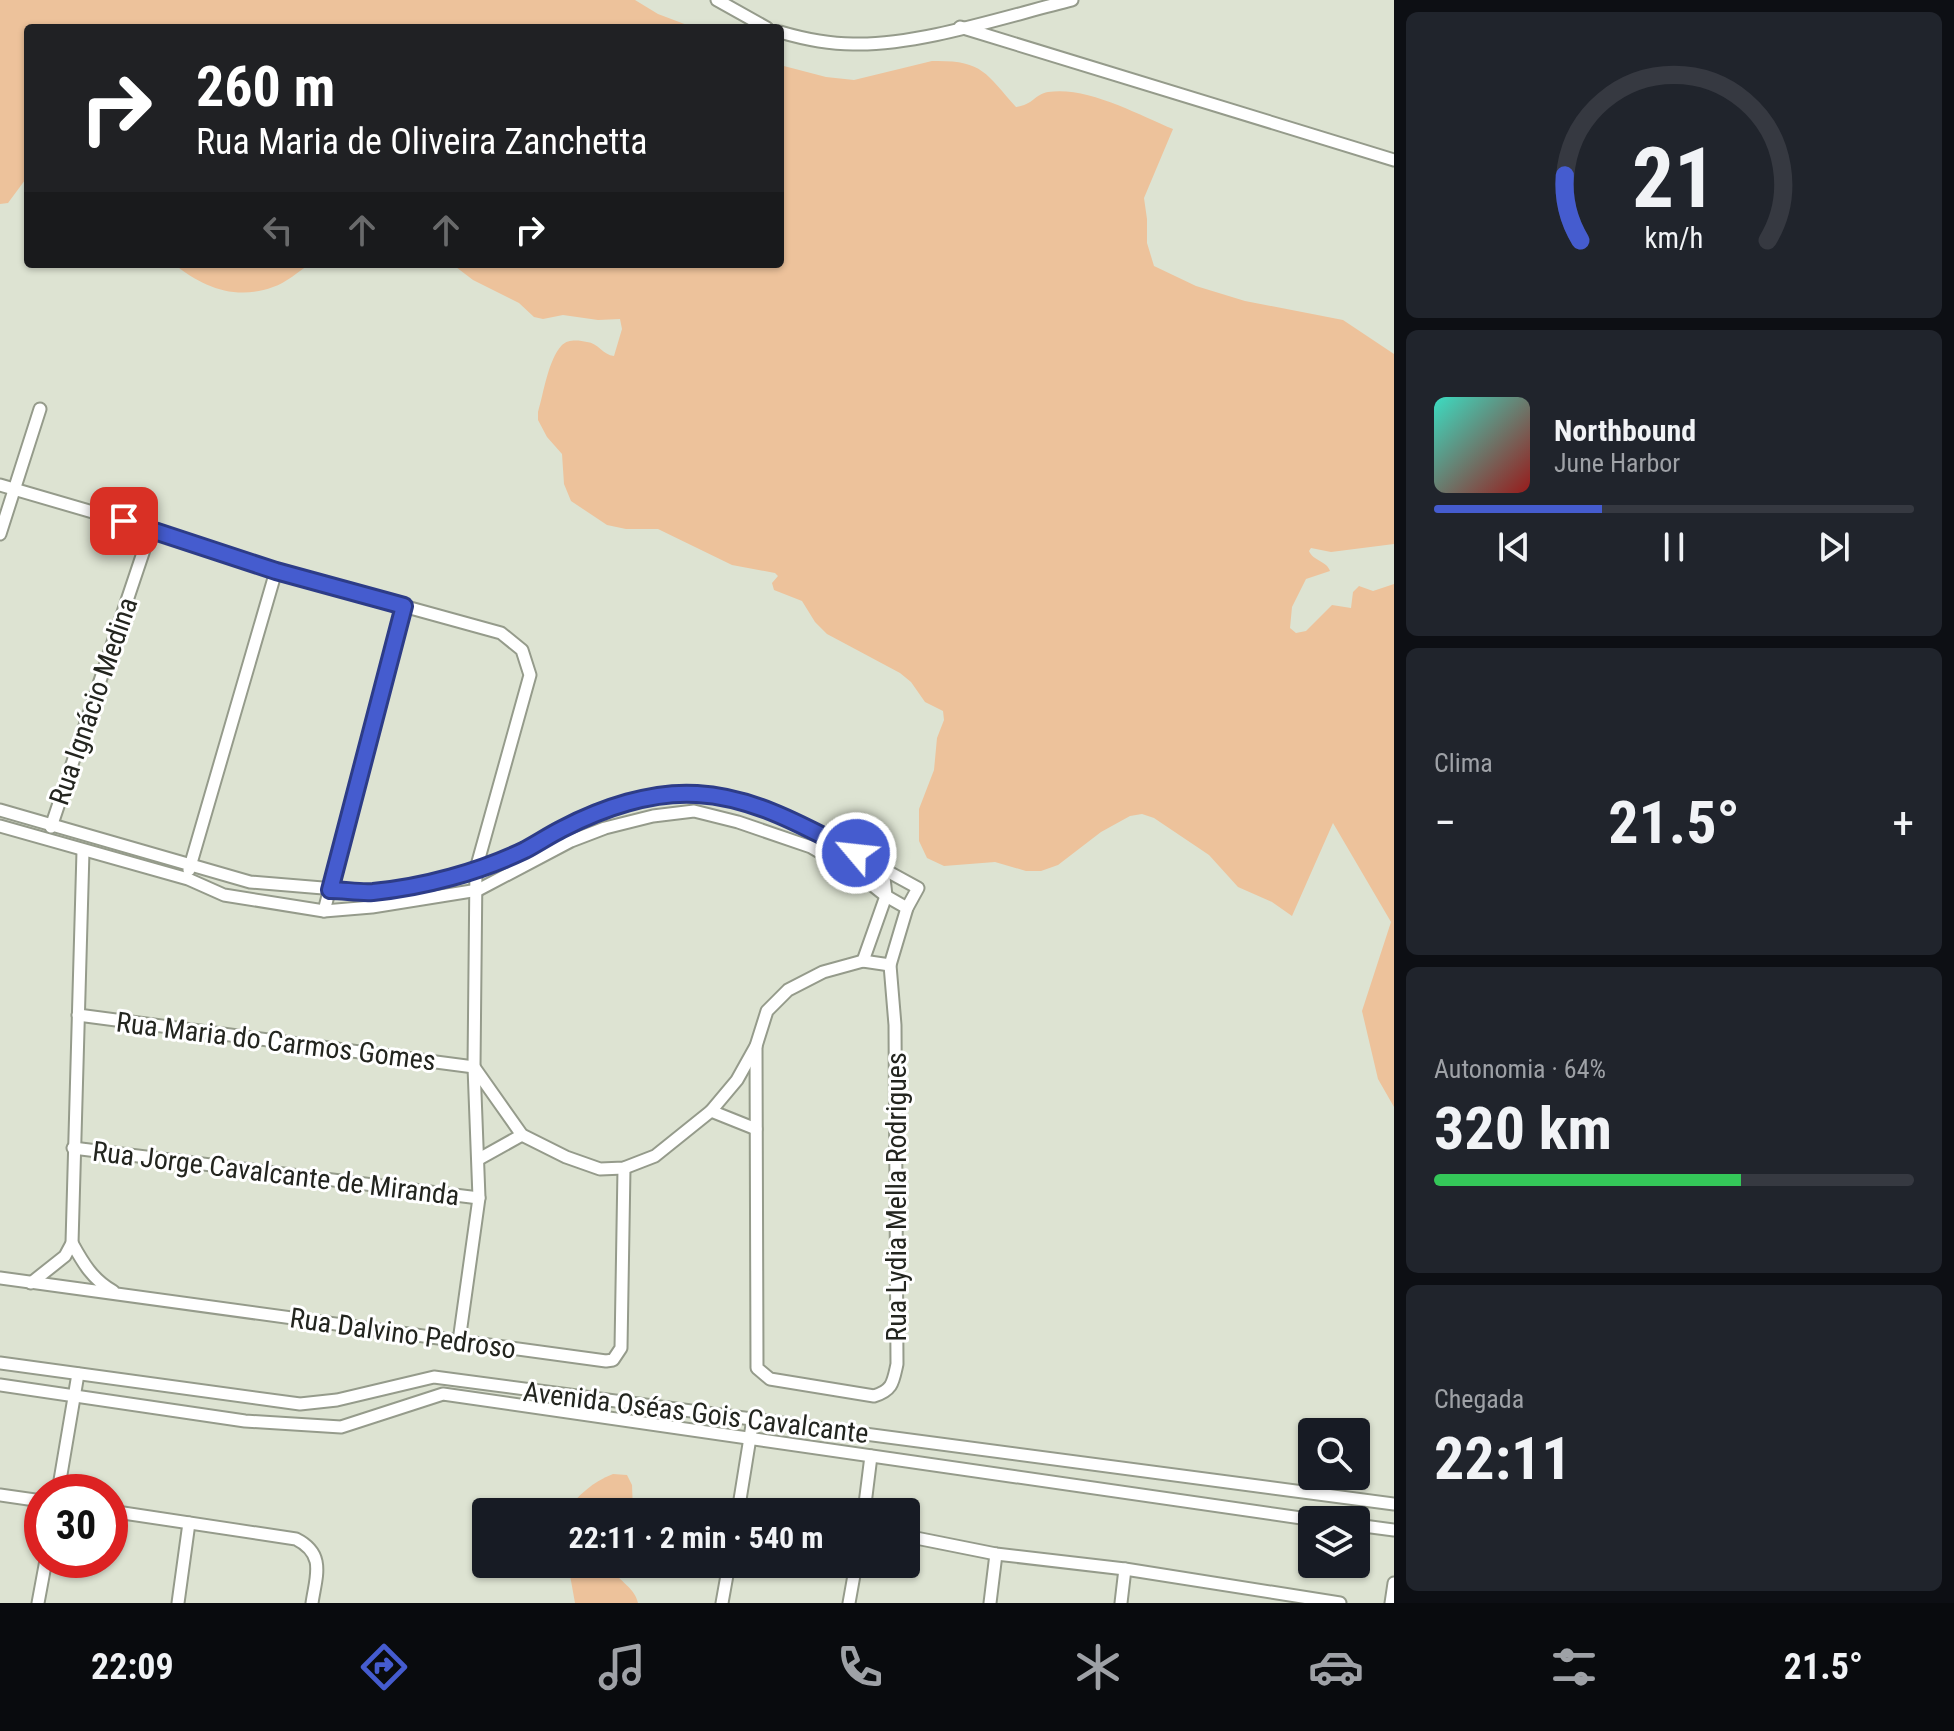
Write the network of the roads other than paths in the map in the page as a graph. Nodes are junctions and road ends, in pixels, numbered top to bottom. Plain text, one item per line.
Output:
1 (717, 0) edge
2 (1072, 0) edge
3 (760, 24) edge
4 (960, 27) junction
5 (784, 33) edge
6 (1394, 160) edge
7 (40, 409) dead end
8 (0, 485) edge
9 (13, 489) junction
10 (151, 529) junction
11 (0, 534) edge
12 (276, 571) junction
13 (404, 606) junction
14 (0, 810) edge
15 (0, 826) edge
16 (51, 827) junction
17 (83, 851) junction
18 (189, 863) junction
19 (883, 868) junction
20 (476, 869) junction
21 (188, 879) junction
22 (330, 890) junction
23 (478, 890) junction
24 (886, 896) junction
25 (907, 908) junction
26 (324, 911) junction
27 (863, 961) junction
28 (890, 965) junction
29 (78, 1015) junction
30 (756, 1046) junction
31 (474, 1067) junction
32 (711, 1111) junction
33 (756, 1129) junction
34 (522, 1135) junction
35 (73, 1148) junction
36 (479, 1159) junction
37 (624, 1168) junction
38 (479, 1198) junction
39 (72, 1243) junction
40 (0, 1278) edge
41 (31, 1283) junction
42 (117, 1294) junction
43 (459, 1341) junction
44 (0, 1363) edge
45 (78, 1374) junction
46 (0, 1385) edge
47 (74, 1395) junction
48 (753, 1419) junction
49 (750, 1439) junction
50 (871, 1456) junction
51 (61, 1474) edge
52 (0, 1495) edge
53 (24, 1498) edge
54 (740, 1498) edge
55 (866, 1498) edge
56 (1394, 1504) edge
57 (128, 1514) edge
58 (1298, 1518) edge
59 (189, 1523) junction
60 (1370, 1527) edge
61 (1394, 1530) edge
62 (920, 1539) edge
63 (996, 1554) junction
64 (1125, 1569) junction
65 (43, 1578) edge
66 (726, 1578) edge
67 (853, 1578) edge
68 (1394, 1583) edge
69 (1266, 1598) edge
70 (38, 1603) edge
71 (178, 1603) edge
72 (312, 1603) edge
73 (722, 1603) edge
74 (849, 1603) edge
75 (990, 1603) edge
76 (1121, 1603) edge
77 (1340, 1603) edge
78 (1391, 1603) edge

1 - 3 street
2 - 4 street
4 - 5 street
4 - 6 street
7 - 9 street
8 - 9 street
9 - 10 street
9 - 11 street
10 - 12 street
10 - 16 street, Rua Ignácio Medina
12 - 13 street
12 - 18 street
13 - 20 street
13 - 22 street
14 - 16 street
15 - 17 street
16 - 18 street
17 - 21 street
17 - 29 street
18 - 21 street
18 - 22 street
19 - 20 street
19 - 24 street
19 - 25 street, Rua Lydia Mella Rodrigues
20 - 22 street
20 - 23 street
21 - 26 street
22 - 26 street
23 - 24 street
23 - 26 street
23 - 31 street
24 - 25 street
24 - 27 street
25 - 28 street, Rua Lydia Mella Rodrigues
27 - 28 street
27 - 30 street
28 - 33 street, Rua Lydia Mella Rodrigues
29 - 31 street, Rua Maria do Carmos Gomes
29 - 35 street
30 - 32 street
30 - 33 street
31 - 34 street
31 - 36 street
32 - 33 street
32 - 37 street
34 - 36 street
34 - 37 street
35 - 38 street, Rua Jorge Cavalcante de Miranda
35 - 39 street
36 - 38 street
37 - 43 street, Rua Dalvino Pedroso
38 - 43 street
39 - 41 street
39 - 42 street
40 - 41 street, Rua Dalvino Pedroso
41 - 42 street, Rua Dalvino Pedroso
42 - 43 street, Rua Dalvino Pedroso
44 - 45 street, Avenida Oséas Gois Cavalcante
45 - 47 street
45 - 48 street, Avenida Oséas Gois Cavalcante
46 - 47 street
47 - 49 street, Avenida Oséas Gois Cavalcante
47 - 51 street
48 - 49 street
48 - 56 street, Avenida Oséas Gois Cavalcante
49 - 50 street, Avenida Oséas Gois Cavalcante
49 - 54 street
50 - 55 street
50 - 58 street, Avenida Oséas Gois Cavalcante
52 - 53 street
57 - 59 street
59 - 71 street
59 - 72 street
60 - 61 street
62 - 63 street
63 - 64 street
63 - 75 street
64 - 69 street
64 - 76 street
65 - 70 street
66 - 73 street
67 - 74 street
68 - 78 street
69 - 77 street

